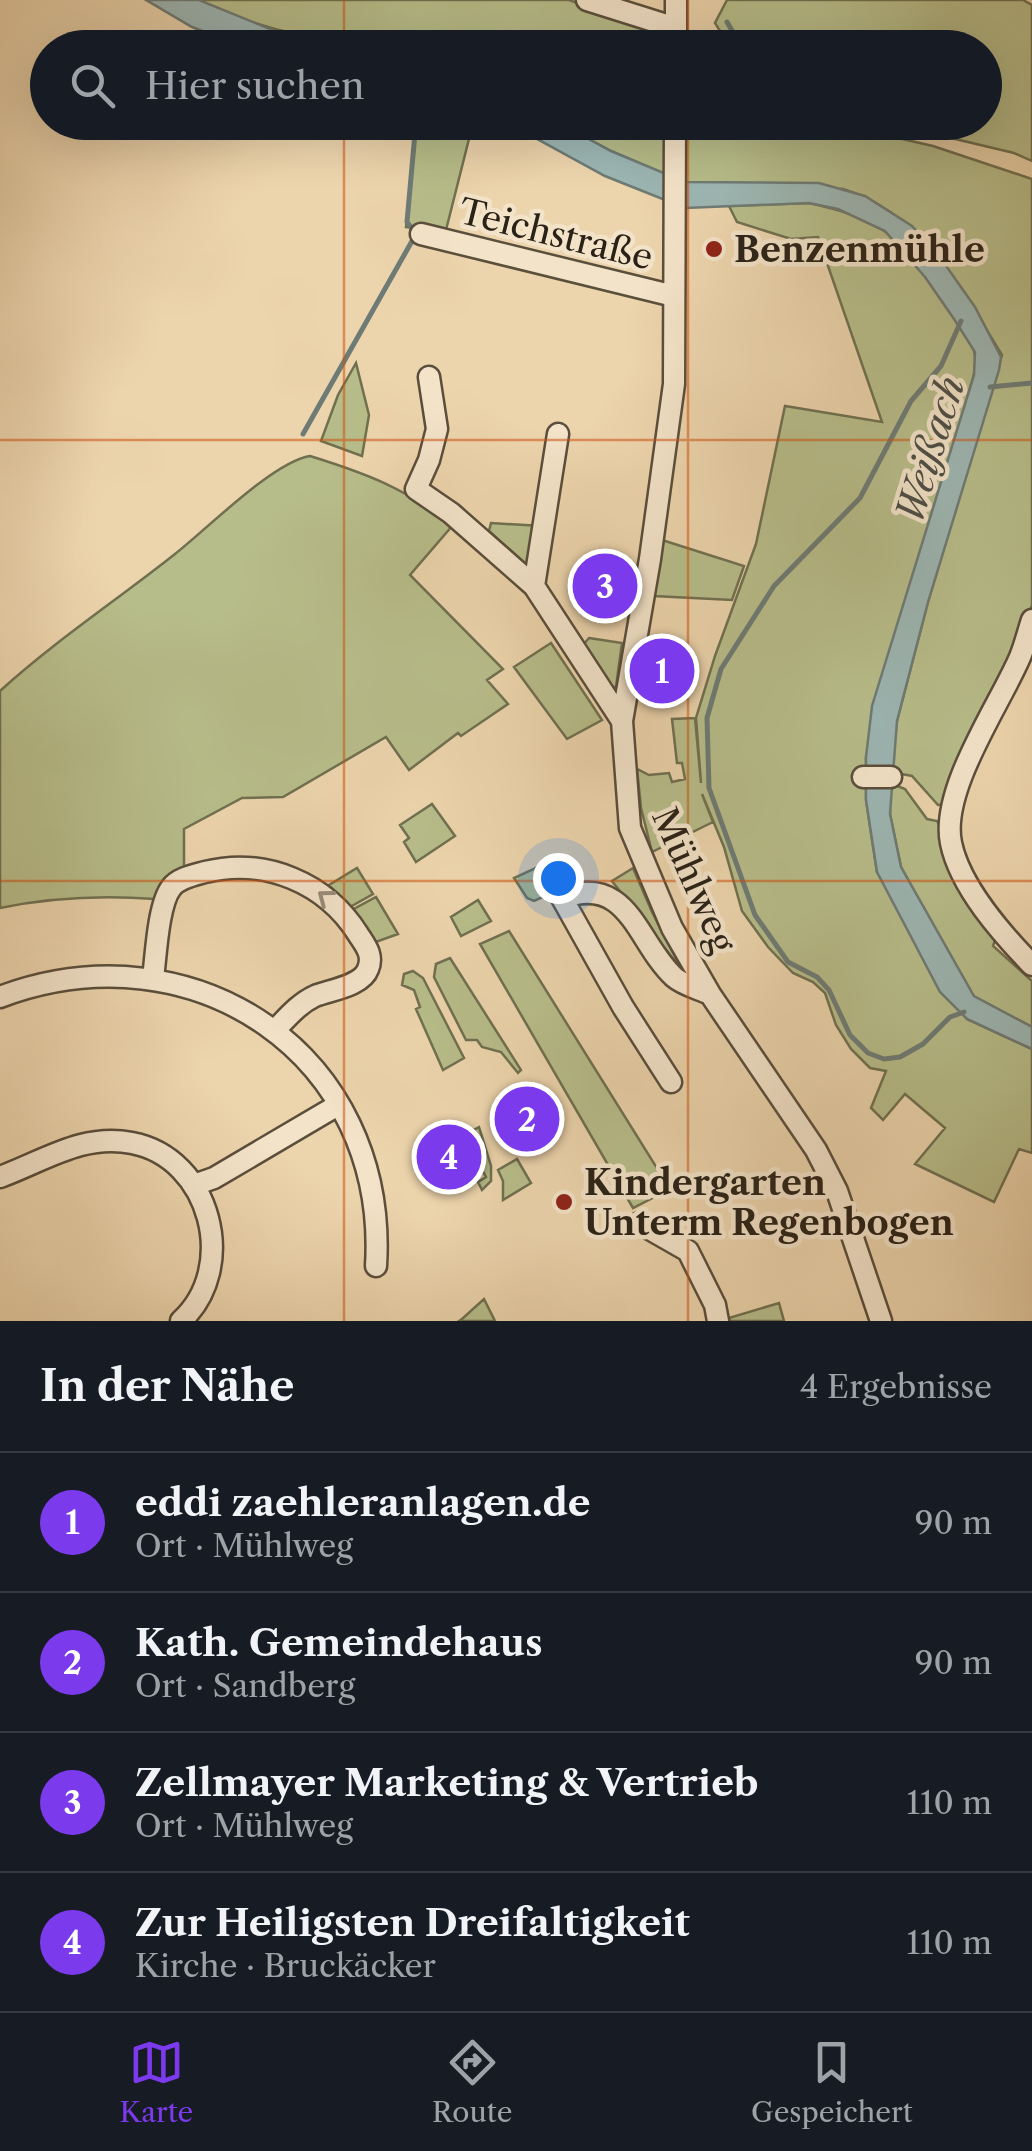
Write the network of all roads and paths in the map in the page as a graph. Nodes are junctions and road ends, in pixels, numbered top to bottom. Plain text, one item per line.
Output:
1 (587, 0) edge
2 (676, 0) edge
3 (657, 30) edge
4 (676, 30) edge
5 (675, 140) edge
6 (421, 234) dead end
7 (674, 296) junction
8 (429, 377) dead end
9 (558, 434) dead end
10 (534, 586) junction
11 (1032, 620) edge
12 (622, 721) junction
13 (863, 777) dead end
14 (892, 777) dead end
15 (1032, 965) edge
16 (153, 978) junction
17 (710, 994) junction
18 (0, 997) edge
19 (274, 1031) junction
20 (671, 1082) dead end
21 (338, 1105) junction
22 (0, 1177) edge
23 (194, 1185) junction
24 (639, 1223) dead end
25 (376, 1266) dead end
26 (181, 1321) edge
27 (718, 1321) edge
28 (881, 1321) edge

1 - 3 street
2 - 4 street
5 - 7 street, Mühlweg
6 - 7 street, Teichstraße
7 - 12 street, Mühlweg
8 - 10 street
9 - 10 street
10 - 12 street
11 - 15 street
12 - 17 street, Mühlweg
13 - 14 street
16 - 18 street
16 - 19 street
19 -> 16 street
17 - 20 street
17 - 28 street, Mühlweg
19 - 21 street
21 - 23 street
21 - 25 street
22 - 23 street
23 - 26 street
24 - 27 street

